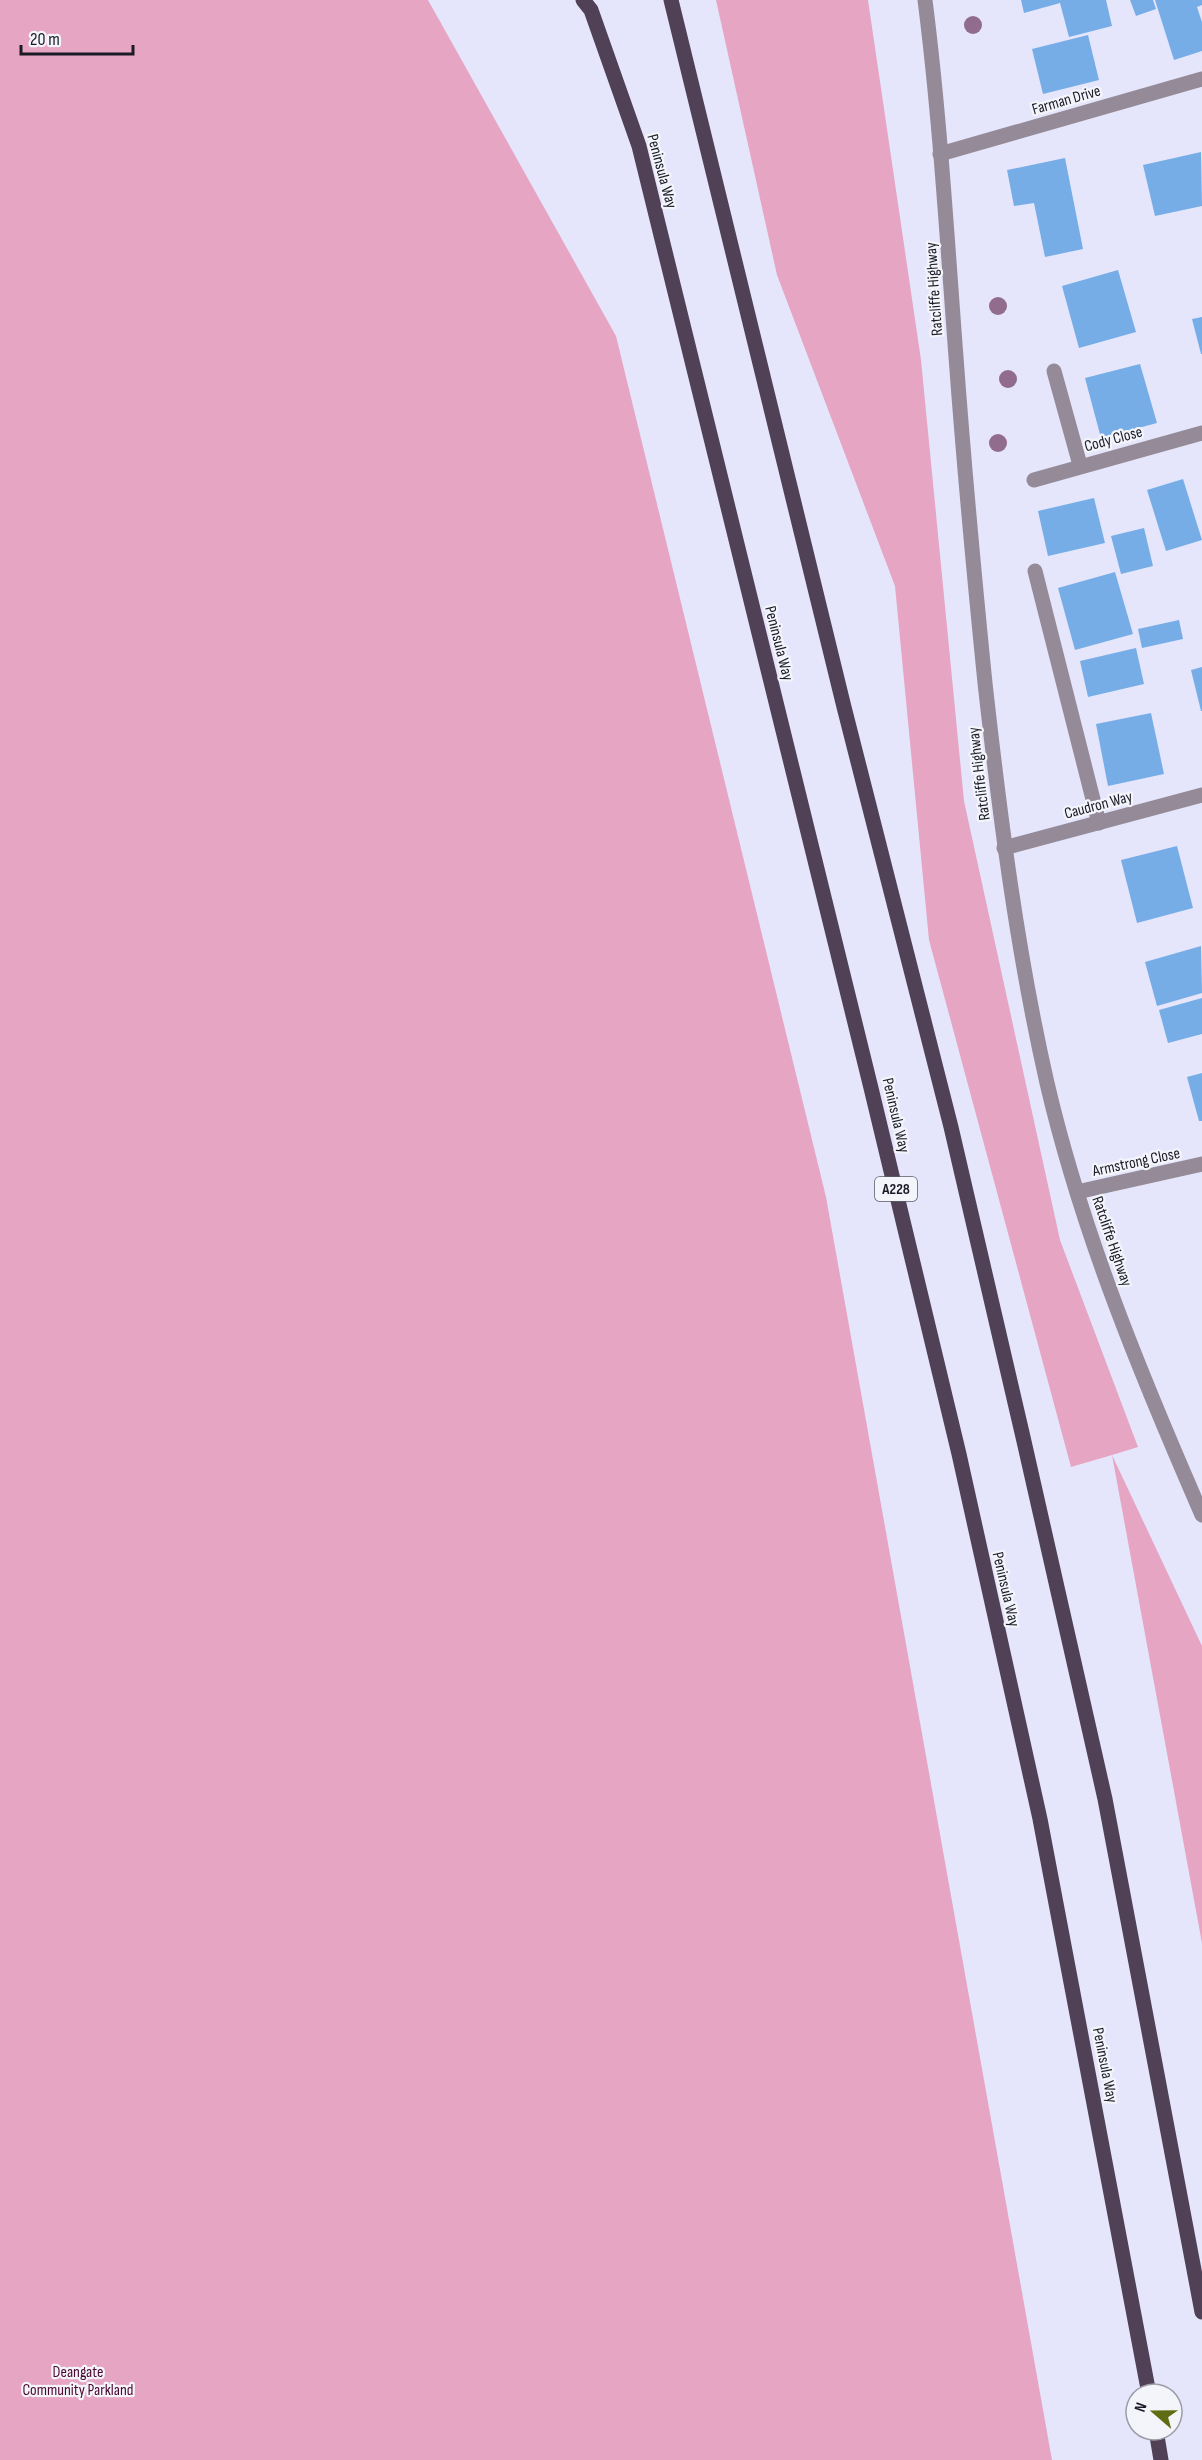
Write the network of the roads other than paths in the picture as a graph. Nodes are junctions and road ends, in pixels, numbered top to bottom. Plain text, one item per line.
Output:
1 (584, 0) edge
2 (671, 0) edge
3 (925, 0) edge
4 (1202, 79) edge
5 (940, 154) junction
6 (1054, 371) dead end
7 (1202, 433) edge
8 (1080, 465) junction
9 (1034, 480) dead end
10 (1035, 572) dead end
11 (1202, 795) edge
12 (1099, 823) junction
13 (1004, 848) junction
14 (1202, 1164) edge
15 (1077, 1192) junction
16 (1202, 1515) edge
17 (1202, 2313) edge
18 (1147, 2382) edge
19 (1158, 2442) edge
20 (1161, 2460) edge

1 - 18 main road, Peninsula Way / A228
2 - 17 main road
3 - 5 street, Ratcliffe Highway
4 - 5 street, Farman Drive
5 - 13 street, Ratcliffe Highway
6 - 8 street
7 - 8 street, Cody Close
8 - 9 street, Cody Close
10 - 12 street
11 - 12 street, Caudron Way
12 - 13 street, Caudron Way
13 - 15 street, Ratcliffe Highway
14 - 15 street, Armstrong Close
15 - 16 street, Ratcliffe Highway
19 - 20 main road

